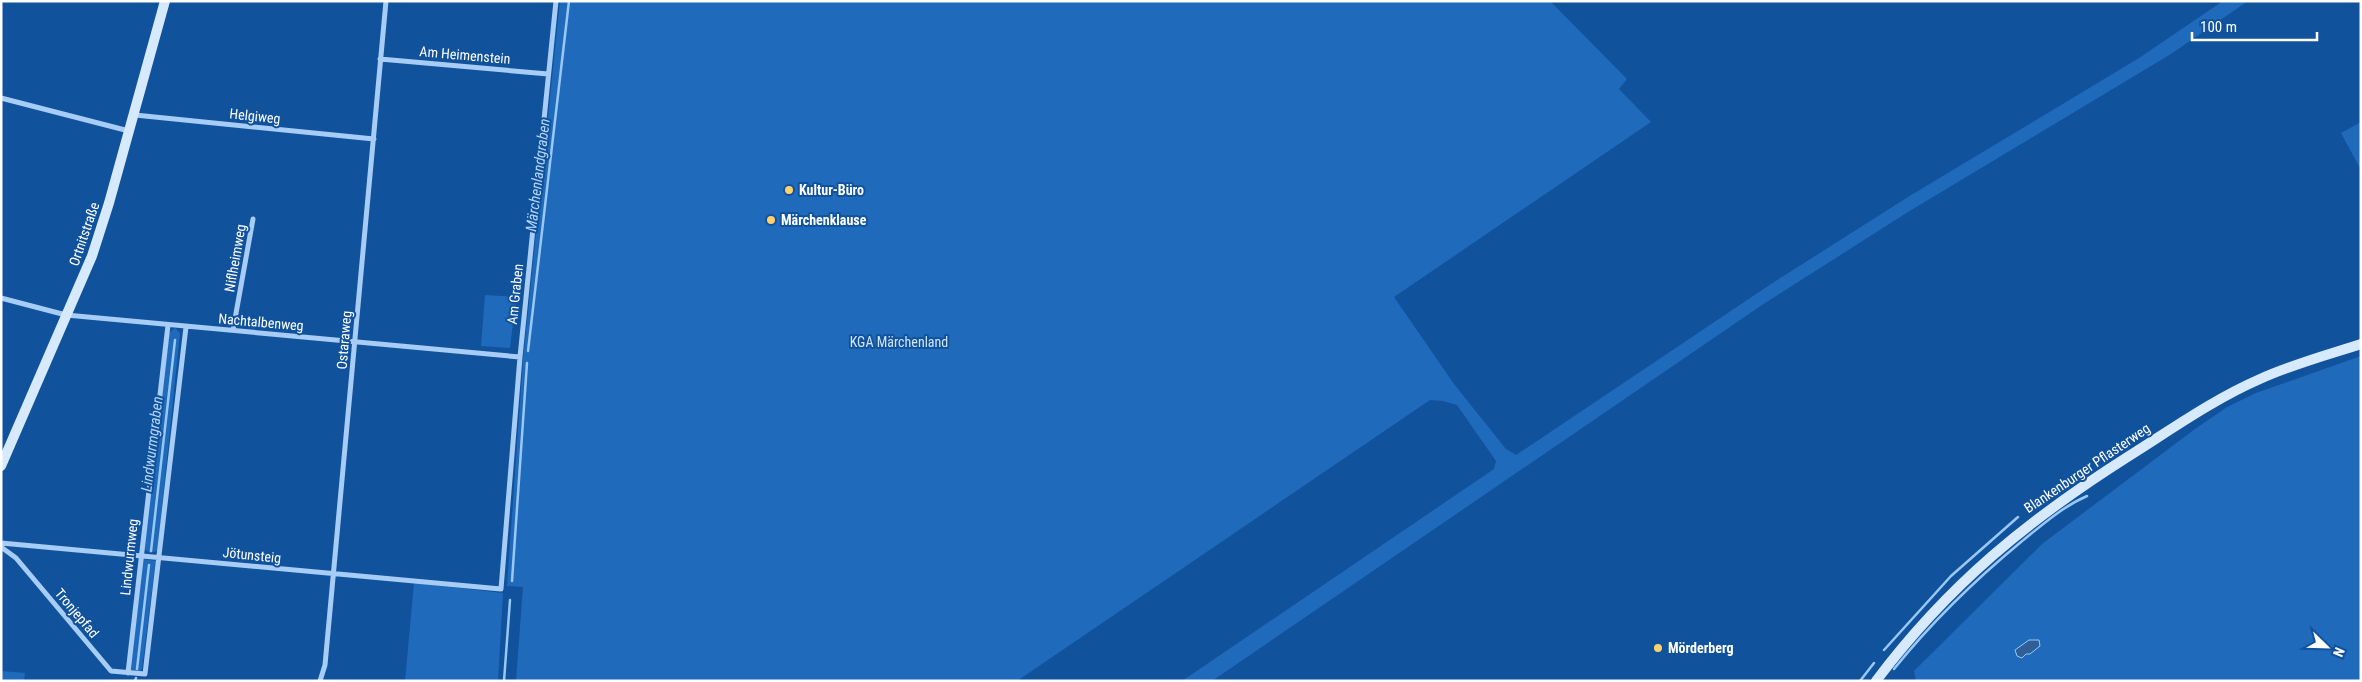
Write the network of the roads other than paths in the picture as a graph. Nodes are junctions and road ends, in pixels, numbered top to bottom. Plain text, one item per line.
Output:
1 (165, 1) edge
2 (386, 1) edge
3 (556, 1) edge
4 (380, 58) junction
5 (548, 74) junction
6 (1, 98) edge
7 (134, 115) junction
8 (130, 131) junction
9 (374, 139) junction
10 (253, 219) dead end
11 (1, 298) edge
12 (66, 315) junction
13 (168, 325) junction
14 (186, 327) junction
15 (233, 330) junction
16 (356, 341) junction
17 (2361, 344) edge
18 (520, 357) junction
19 (1, 466) edge
20 (1, 543) edge
21 (1, 548) edge
22 (140, 555) junction
23 (159, 557) junction
24 (334, 574) junction
25 (501, 589) joint
26 (128, 673) junction
27 (320, 681) edge
28 (1876, 681) edge

1 - 7 main road, Ortnitstraße
2 - 4 street, Ostaraweg
3 - 5 street, Am Graben
4 - 5 street, Am Heimenstein
4 - 9 street, Ostaraweg
5 - 18 street, Am Graben
6 - 8 street
7 - 8 main road, Ortnitstraße
7 - 9 street, Helgiweg
8 - 12 main road, Ortnitstraße
9 - 16 street, Ostaraweg
10 - 15 street, Niflheimweg
11 - 12 street, Nachtalbenweg
12 - 13 street, Nachtalbenweg
12 - 19 main road, Ortnitstraße
13 - 14 street, Nachtalbenweg
13 - 22 street, Lindwurmweg
14 - 15 street, Nachtalbenweg
14 - 23 street
15 - 16 street, Nachtalbenweg
16 - 18 street, Nachtalbenweg
16 - 24 street, Ostaraweg
17 - 28 main road, Blankenburger Pflasterweg
18 - 25 street, Am Graben
20 - 22 street, Jötunsteig
21 - 26 street, Tronjepfad
22 - 23 street, Jötunsteig
22 - 26 street, Lindwurmweg
23 - 24 street, Jötunsteig
23 - 26 street, Tronjepfad
24 - 25 street, Jötunsteig
24 - 27 street, Ostaraweg

